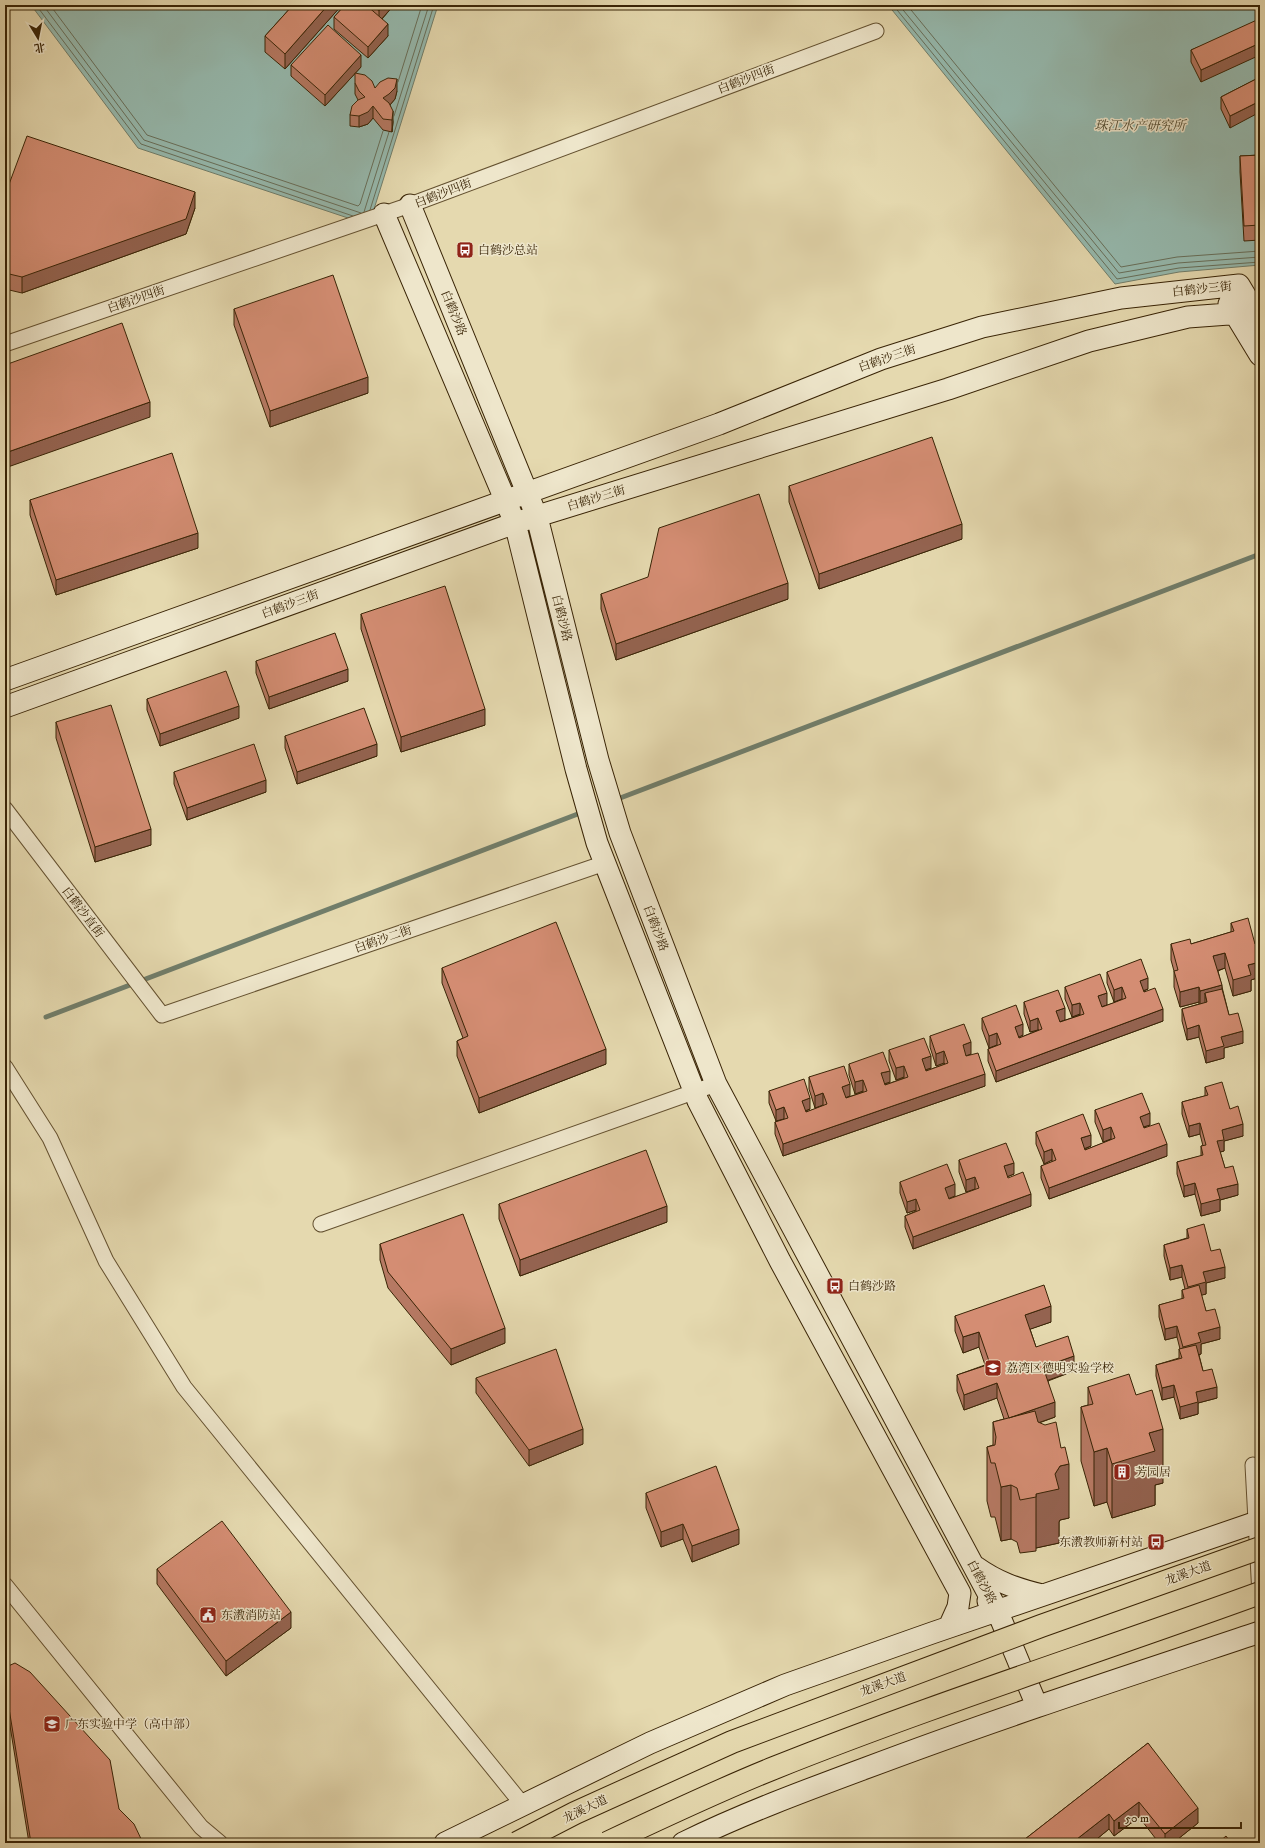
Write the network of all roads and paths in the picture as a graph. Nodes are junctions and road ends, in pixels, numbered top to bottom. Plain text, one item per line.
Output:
1 (876, 31) dead end
2 (410, 205) junction
3 (384, 214) junction
4 (1251, 315) edge
5 (5, 344) edge
6 (1260, 355) edge
7 (527, 493) junction
8 (505, 500) junction
9 (537, 517) junction
10 (515, 523) junction
11 (5, 680) edge
12 (5, 707) edge
13 (5, 809) edge
14 (605, 863) junction
15 (162, 1015) joint
16 (5, 1067) edge
17 (716, 1084) junction
18 (695, 1092) junction
19 (321, 1224) dead end
20 (1253, 1465) dead end
21 (1257, 1522) junction
22 (1260, 1548) edge
23 (941, 1556) junction
24 (974, 1566) junction
25 (5, 1585) edge
26 (1260, 1594) edge
27 (1042, 1596) junction
28 (997, 1610) junction
29 (949, 1627) junction
30 (1260, 1632) edge
31 (1037, 1706) junction
32 (523, 1804) junction
33 (451, 1842) edge
34 (220, 1843) edge
35 (517, 1843) edge
36 (607, 1843) edge
37 (683, 1843) edge

1 - 2 street, 白鹤沙四街
2 - 3 street, 白鹤沙四街
2 - 7 street, 白鹤沙路
3 - 5 street, 白鹤沙四街
3 - 8 street, 白鹤沙路
4 - 6 street
4 - 7 street, 白鹤沙三街
4 - 9 street, 白鹤沙三街
7 - 8 street, 白鹤沙三街
7 - 9 street, 白鹤沙路
8 - 10 street, 白鹤沙路
8 - 11 street, 白鹤沙三街
9 - 10 street, 白鹤沙三街
9 - 17 street, 白鹤沙路
10 - 12 street, 白鹤沙三街
10 - 14 street, 白鹤沙路
13 - 15 street, 白鹤沙直街
14 - 15 street, 白鹤沙二街
14 - 18 street, 白鹤沙路
16 - 32 street
17 - 18 street
17 - 24 street, 白鹤沙路
18 - 19 street
18 - 23 street, 白鹤沙路
20 - 21 street
21 - 26 street
21 - 27 street
22 - 35 main road, 龙溪大道, bridge
23 - 28 street
23 - 29 street, 白鹤沙路
24 - 27 street
24 - 28 street, 白鹤沙路
25 - 34 street
26 - 36 main road, bridge
27 - 28 street
28 - 29 street
28 - 31 street, 白鹤沙路
29 - 32 street
30 - 31 street
31 - 37 street
32 - 33 street

